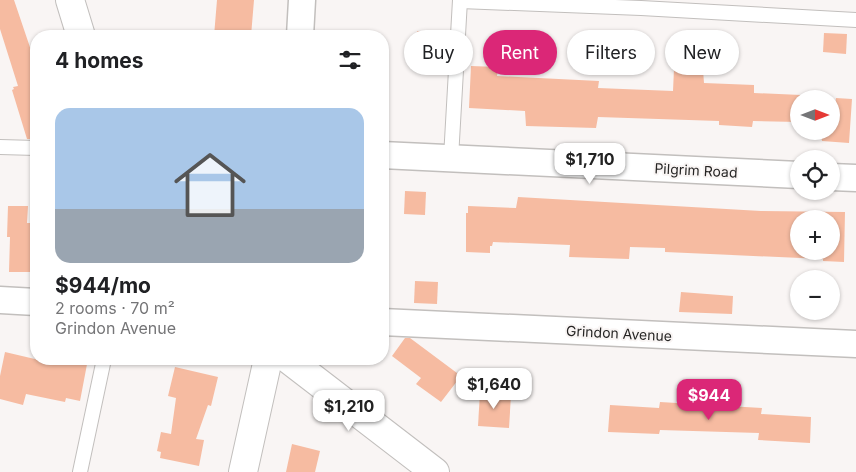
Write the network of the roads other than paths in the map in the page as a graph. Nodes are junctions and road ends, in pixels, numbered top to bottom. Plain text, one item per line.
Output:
1 (70, 0) edge
2 (302, 0) edge
3 (460, 0) edge
4 (856, 20) edge
5 (79, 30) edge
6 (300, 30) edge
7 (0, 147) edge
8 (30, 148) edge
9 (389, 155) edge
10 (451, 158) junction
11 (790, 175) edge
12 (840, 177) edge
13 (856, 178) edge
14 (0, 300) edge
15 (30, 302) edge
16 (389, 322) edge
17 (856, 344) edge
18 (103, 365) edge
19 (267, 365) edge
20 (296, 365) edge
21 (80, 472) edge
22 (243, 472) edge
23 (435, 472) edge

1 - 5 street
2 - 6 street
3 - 4 lane
3 - 10 lane
7 - 8 lane
9 - 10 street, Pilgrim Road
10 - 11 street, Pilgrim Road
12 - 13 street
14 - 15 street
16 - 17 street, Grindon Avenue
18 - 21 lane
19 - 22 street
20 - 23 street

